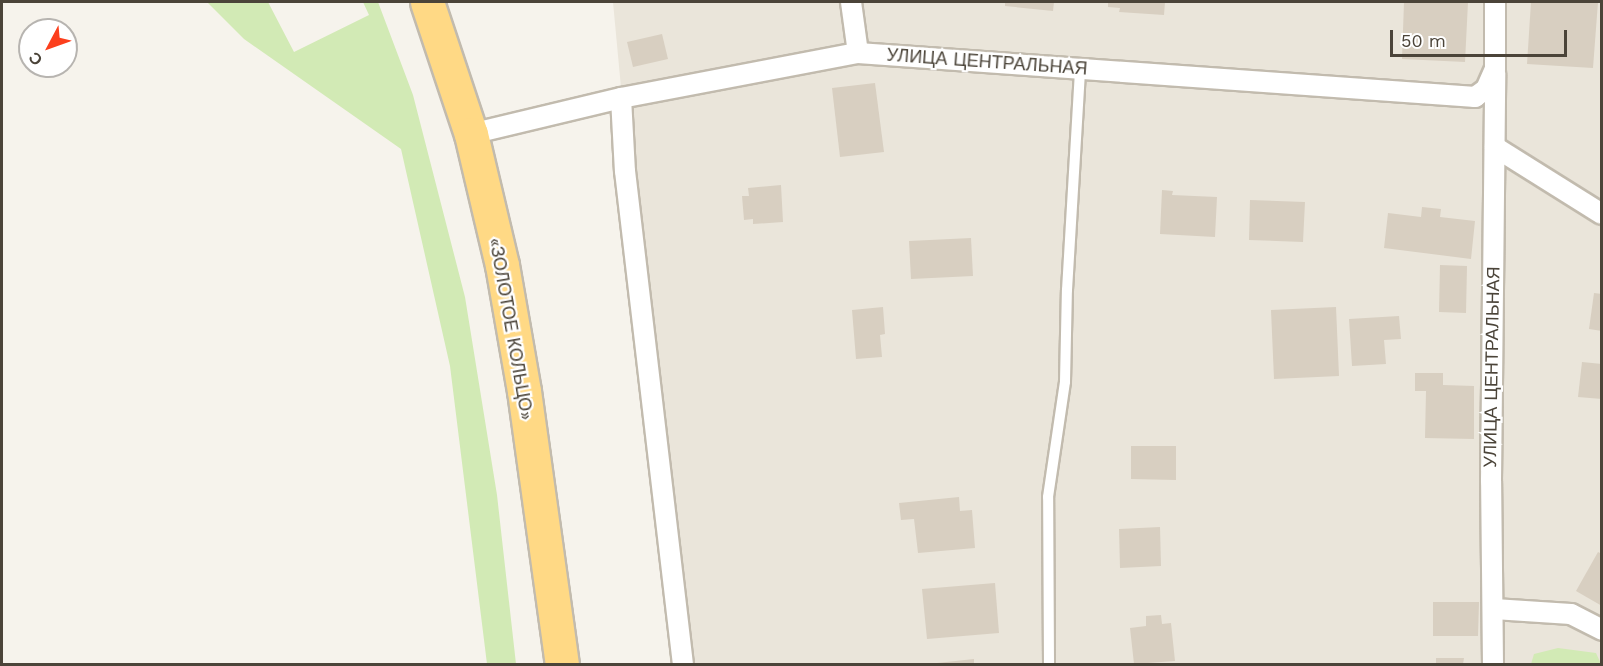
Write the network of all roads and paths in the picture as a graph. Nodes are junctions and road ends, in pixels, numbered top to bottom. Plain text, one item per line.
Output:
1 (427, 2) edge
2 (851, 2) edge
3 (1495, 2) edge
4 (858, 52) junction
5 (1080, 69) junction
6 (1495, 69) junction
7 (621, 98) junction
8 (471, 134) junction
9 (1495, 147) junction
10 (1602, 214) edge
11 (1494, 609) junction
12 (1602, 630) edge
13 (562, 664) edge
14 (683, 664) edge
15 (1049, 664) edge
16 (1493, 664) edge

1 - 8 highway, «ЗОЛОТОЕ КОЛЬЦО»
2 - 4 street
3 - 6 street
4 - 5 street, УЛИЦА ЦЕНТРАЛЬНАЯ
4 - 7 street, УЛИЦА ЦЕНТРАЛЬНАЯ
5 - 6 street, УЛИЦА ЦЕНТРАЛЬНАЯ
5 - 15 lane
6 - 9 street, УЛИЦА ЦЕНТРАЛЬНАЯ
7 - 8 street, УЛИЦА ЦЕНТРАЛЬНАЯ
7 - 14 street
8 - 13 highway, «ЗОЛОТОЕ КОЛЬЦО»
9 - 10 street
9 - 11 street, УЛИЦА ЦЕНТРАЛЬНАЯ
11 - 12 street
11 - 16 street, УЛИЦА ЦЕНТРАЛЬНАЯ

